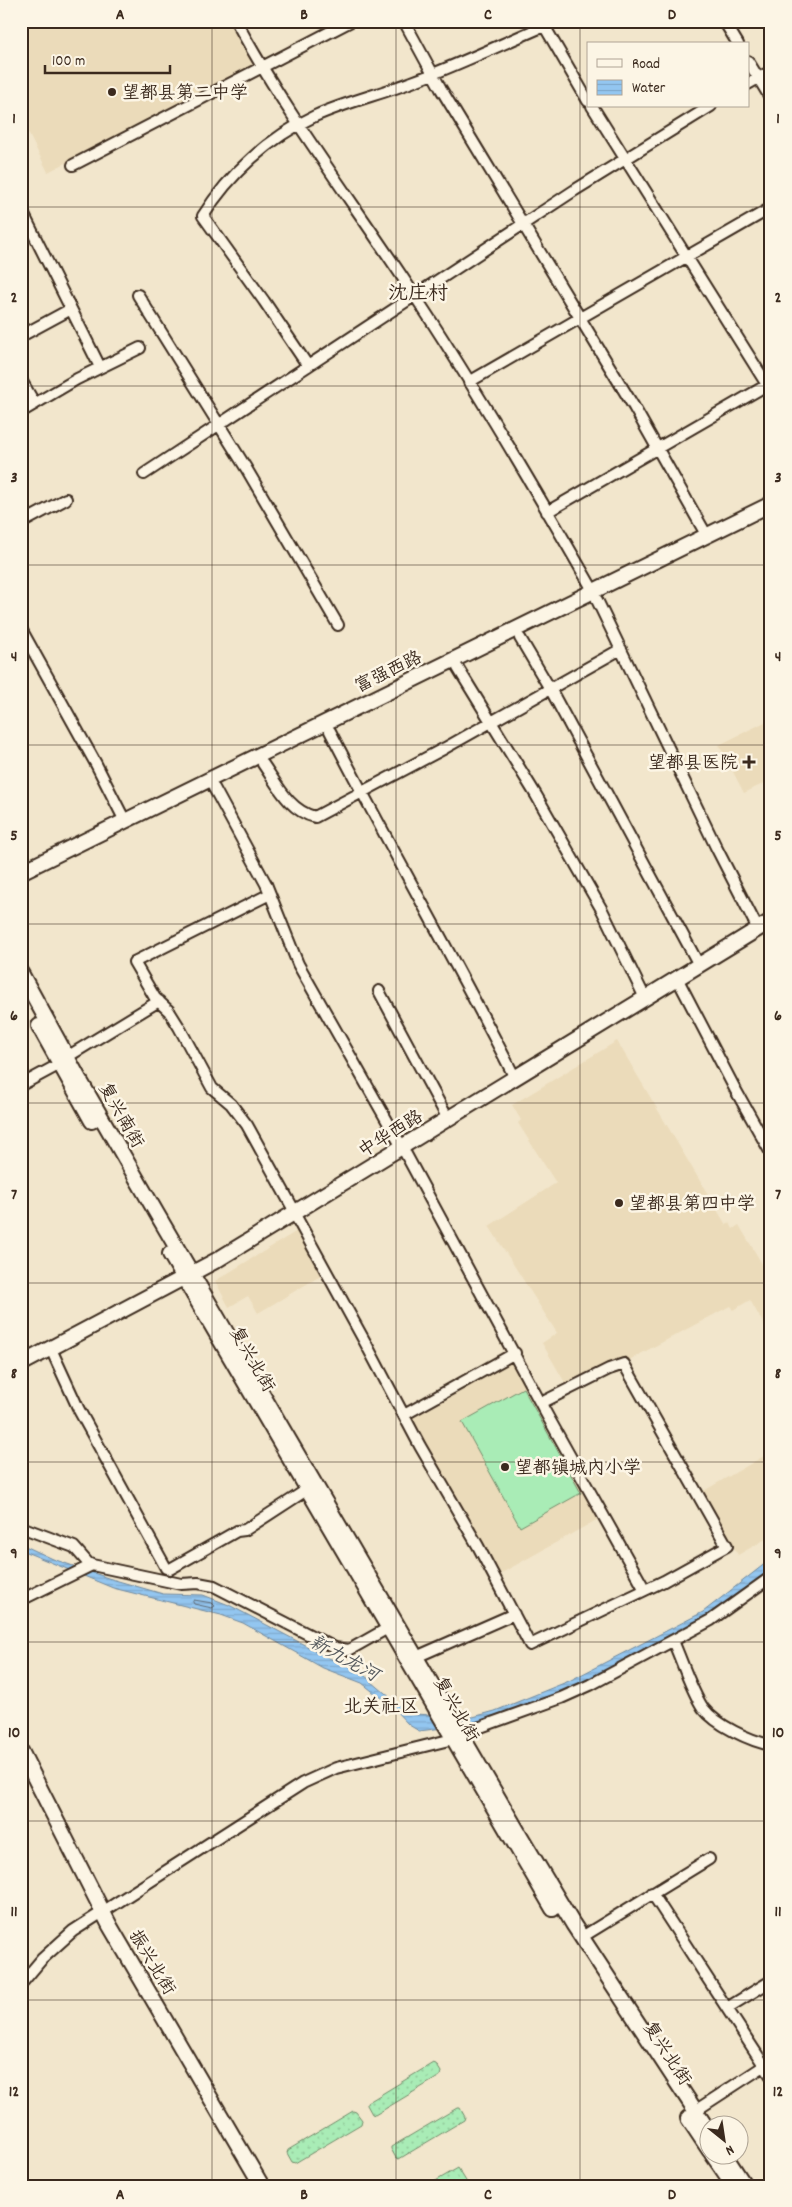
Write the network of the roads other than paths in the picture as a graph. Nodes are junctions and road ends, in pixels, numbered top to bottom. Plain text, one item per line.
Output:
1 (236, 21) edge
2 (351, 21) edge
3 (404, 21) edge
4 (556, 21) edge
5 (724, 21) edge
6 (543, 24) edge
7 (737, 42) edge
8 (750, 64) edge
9 (262, 68) junction
10 (771, 71) edge
11 (432, 74) junction
12 (758, 78) junction
13 (750, 83) edge
14 (587, 99) edge
15 (771, 99) edge
16 (593, 108) edge
17 (708, 108) edge
18 (298, 125) junction
19 (625, 159) junction
20 (73, 166) dead end
21 (21, 208) edge
22 (771, 208) edge
23 (524, 224) junction
24 (687, 257) junction
25 (138, 295) dead end
26 (415, 296) junction
27 (71, 310) junction
28 (580, 318) junction
29 (21, 336) edge
30 (140, 348) dead end
31 (308, 366) junction
32 (100, 368) junction
33 (21, 380) edge
34 (469, 382) junction
35 (769, 388) edge
36 (35, 404) junction
37 (21, 412) edge
38 (219, 424) junction
39 (657, 448) junction
40 (144, 474) dead end
41 (66, 499) dead end
42 (771, 504) edge
43 (547, 512) junction
44 (771, 514) edge
45 (21, 523) edge
46 (707, 536) junction
47 (596, 596) junction
48 (338, 625) dead end
49 (21, 629) edge
50 (520, 638) junction
51 (621, 649) junction
52 (458, 668) junction
53 (550, 689) junction
54 (491, 722) junction
55 (330, 731) junction
56 (263, 764) junction
57 (214, 788) junction
58 (361, 792) junction
59 (125, 821) junction
60 (21, 872) edge
61 (21, 882) edge
62 (270, 894) junction
63 (771, 921) edge
64 (758, 929) junction
65 (699, 965) junction
66 (21, 973) edge
67 (677, 978) junction
68 (379, 991) dead end
69 (21, 993) edge
70 (646, 998) junction
71 (159, 1001) junction
72 (64, 1060) junction
73 (515, 1078) junction
74 (21, 1086) edge
75 (448, 1119) junction
76 (402, 1147) junction
77 (771, 1153) edge
78 (295, 1213) junction
79 (188, 1276) junction
80 (51, 1349) junction
81 (515, 1353) junction
82 (21, 1364) edge
83 (541, 1403) junction
84 (404, 1415) junction
85 (308, 1489) junction
86 (21, 1527) edge
87 (90, 1566) junction
88 (771, 1577) edge
89 (645, 1590) junction
90 (21, 1600) edge
91 (514, 1614) junction
92 (388, 1628) junction
93 (673, 1641) junction
94 (416, 1657) junction
95 (442, 1711) junction
96 (455, 1734) junction
97 (771, 1745) edge
98 (21, 1751) edge
99 (709, 1860) dead end
100 (652, 1893) junction
101 (102, 1910) junction
102 (582, 1937) junction
103 (771, 1981) edge
104 (21, 1984) edge
105 (727, 2008) junction
106 (764, 2066) junction
107 (771, 2076) edge
108 (695, 2111) junction
109 (700, 2118) edge
110 (700, 2135) edge
111 (719, 2164) edge
112 (731, 2164) edge
113 (262, 2186) edge
114 (734, 2186) edge
115 (745, 2186) edge

1 - 9 street
2 - 9 street
3 - 11 street
4 - 6 street
5 - 7 street
6 - 11 street
6 - 14 street
8 - 12 street
9 - 18 street
9 - 20 street
10 - 12 street
11 - 18 street
11 - 23 street
12 - 13 street
12 - 15 street
16 - 19 street
17 - 19 street
18 - 26 street
18 - 31 street
19 - 23 street
19 - 24 street
21 - 27 street
22 - 24 street
23 - 26 street
23 - 28 street
24 - 28 street
24 - 35 street
25 - 38 street
26 - 31 street
26 - 34 street
27 - 29 street
27 - 32 street
28 - 34 street
28 - 39 street
30 - 32 street
31 - 38 street
32 - 36 street
33 - 36 street
34 - 43 street
35 - 39 street
36 - 37 street
38 - 40 street
38 - 48 street
39 - 43 street
39 - 46 street
41 - 45 street
42 - 46 main road, 富强西路
43 - 47 street
44 - 47 main road, 富强西路
46 - 47 main road, 富强西路
47 - 50 main road, 富强西路
47 - 51 street
47 - 59 main road, 富强西路
49 - 59 street
50 - 52 main road, 富强西路
50 - 53 street
51 - 53 street
51 - 64 street
52 - 54 street
52 - 55 main road, 富强西路
53 - 54 street
53 - 65 street
54 - 58 street
54 - 70 street
55 - 56 main road, 富强西路
55 - 58 street
56 - 57 main road, 富强西路
56 - 58 street
57 - 61 main road, 富强西路
57 - 62 street
58 - 73 street
59 - 60 main road, 富强西路
62 - 71 street
62 - 76 street
63 - 64 main road, 中华西路
64 - 65 main road, 中华西路
65 - 67 main road, 中华西路
66 - 72 main road, 复兴南街
67 - 70 main road, 中华西路
67 - 77 street
68 - 75 street
69 - 72 main road, 复兴南街
70 - 73 main road, 中华西路
71 - 72 street
71 - 78 street
72 - 74 street
72 - 79 main road, 复兴南街
73 - 75 main road, 中华西路
75 - 76 main road, 中华西路
76 - 78 main road, 中华西路
76 - 81 street
78 - 79 main road, 中华西路
78 - 84 street
79 - 80 main road, 中华西路
79 - 85 main road, 复兴北街
79 - 94 main road, 复兴北街
80 - 82 main road, 中华西路
80 - 85 street
81 - 83 street
81 - 84 street
83 - 89 street
83 - 89 street
84 - 91 street
85 - 92 main road, 复兴北街
86 - 87 street
87 - 90 street
87 - 92 street
88 - 93 street
89 - 91 street
91 - 94 street
92 - 95 main road, 复兴北街
93 - 96 street
93 - 97 street
94 - 95 main road, 复兴北街
95 - 96 main road, 复兴北街
96 - 101 street
96 - 102 main road, 复兴北街
96 - 110 main road, 复兴北街
98 - 101 main road, 振兴北街
99 - 100 street
100 - 102 street
100 - 105 street
101 - 104 street
101 - 113 main road, 振兴北街
102 - 108 main road, 复兴北街
103 - 105 street
105 - 106 street
106 - 107 street
106 - 108 street
108 - 109 main road, 复兴北街
111 - 114 main road
112 - 115 main road

